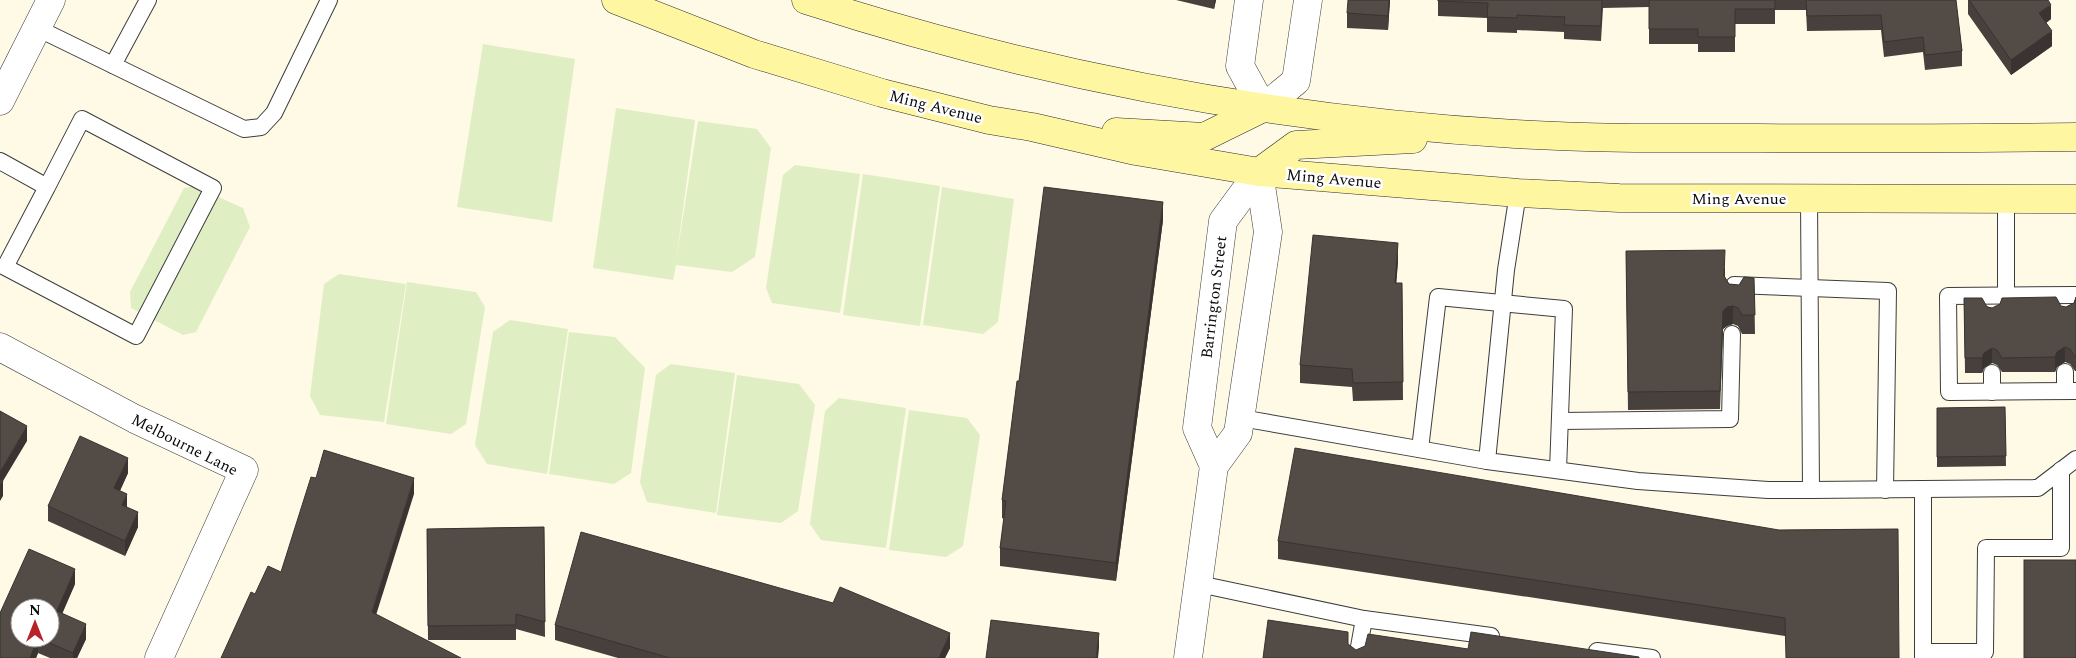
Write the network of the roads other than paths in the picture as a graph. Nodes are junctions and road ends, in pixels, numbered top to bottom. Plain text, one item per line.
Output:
1 (51, 0) edge
2 (148, 0) edge
3 (329, 0) edge
4 (616, 0) edge
5 (806, 0) edge
6 (1249, 0) edge
7 (1308, 0) edge
8 (37, 28) junction
9 (113, 65) junction
10 (0, 101) edge
11 (1263, 108) junction
12 (1032, 127) junction
13 (1512, 134) junction
14 (2076, 137) edge
15 (0, 161) edge
16 (1259, 172) junction
17 (47, 187) junction
18 (1518, 193) junction
19 (1809, 198) junction
20 (2006, 199) junction
21 (2076, 199) edge
22 (1811, 288) junction
23 (1734, 294) edge
24 (1999, 295) junction
25 (2071, 295) edge
26 (1503, 304) junction
27 (2066, 312) edge
28 (1992, 313) edge
29 (1732, 334) dead end
30 (0, 347) edge
31 (1992, 372) dead end
32 (2065, 372) dead end
33 (2070, 391) edge
34 (1992, 392) junction
35 (1241, 418) junction
36 (1560, 422) junction
37 (1420, 449) junction
38 (2076, 459) edge
39 (1487, 461) junction
40 (1214, 466) junction
41 (1558, 470) junction
42 (2061, 470) junction
43 (1810, 490) junction
44 (1884, 490) junction
45 (1923, 490) junction
46 (1199, 584) junction
47 (1364, 619) junction
48 (1508, 639) edge
49 (1584, 649) edge
50 (1923, 655) edge
51 (159, 658) edge
52 (1188, 658) edge
53 (1357, 658) edge
54 (1652, 658) edge

1 - 8 street
2 - 9 lane
3 - 9 lane
4 - 12 main road, Ming Avenue
5 - 11 main road
6 - 11 street
7 - 11 street
8 - 9 lane
8 - 10 street
11 - 12 main road
11 - 13 main road
12 - 16 main road, Ming Avenue
13 - 14 main road
13 - 16 main road
15 - 17 lane
16 - 18 main road, Ming Avenue
16 - 35 street
16 - 40 street, Barrington Street
17 - 17 lane
18 - 19 main road, Ming Avenue
18 - 26 lane
19 - 20 main road, Ming Avenue
19 - 22 lane
20 - 21 main road, Ming Avenue
20 - 24 lane
22 - 23 lane
22 - 43 lane
22 - 44 lane
24 - 25 lane
24 - 28 lane
24 - 34 lane
25 - 27 lane
26 - 36 lane
26 - 37 lane
26 - 39 lane
29 - 36 lane
30 - 51 street, Melbourne Lane
31 - 34 lane
32 - 33 lane
33 - 34 lane
35 - 37 lane
35 - 40 street
36 - 41 lane
37 - 39 lane
38 - 42 lane
39 - 41 lane
40 - 46 street
41 - 43 lane
42 - 45 lane
42 - 50 lane
43 - 44 lane
44 - 45 lane
45 - 50 lane
46 - 47 lane
46 - 52 street
47 - 48 lane
47 - 53 lane
49 - 54 lane

